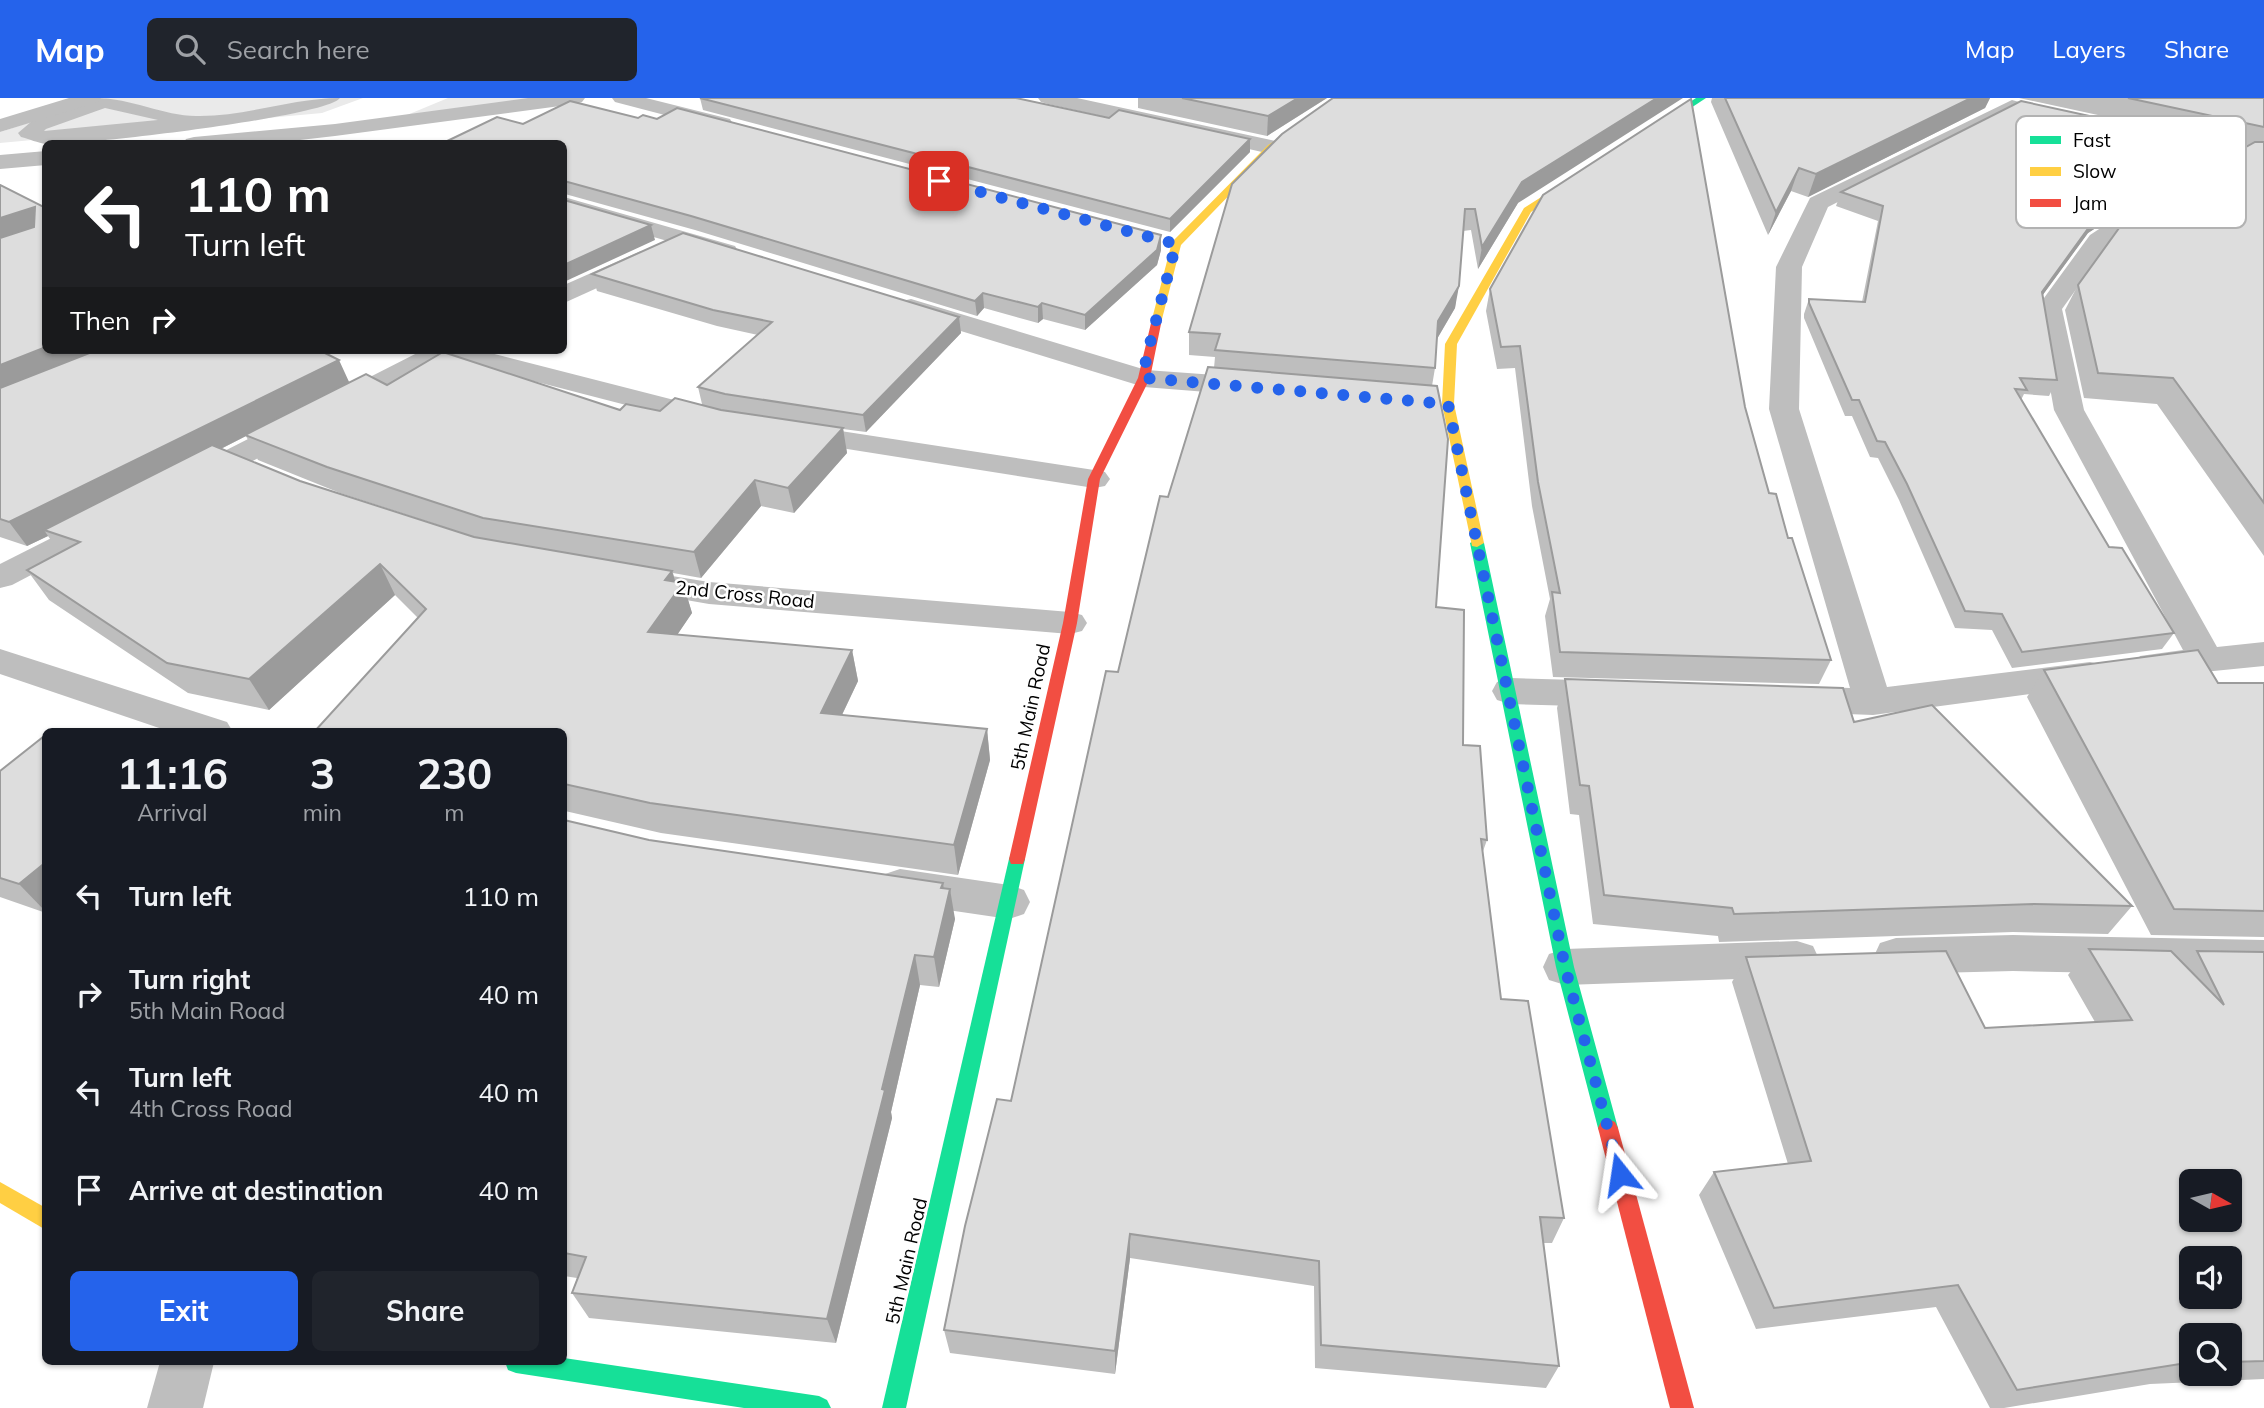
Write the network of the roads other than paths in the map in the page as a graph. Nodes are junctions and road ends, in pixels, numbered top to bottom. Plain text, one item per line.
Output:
1 (91, 98) edge
2 (330, 98) edge
3 (425, 98) edge
4 (575, 98) edge
5 (622, 98) edge
6 (1048, 98) edge
7 (1346, 98) edge
8 (1702, 98) edge
9 (1978, 98) edge
10 (1109, 103) edge
11 (246, 117) junction
12 (0, 126) edge
13 (335, 130) junction
14 (744, 130) edge
15 (194, 133) edge
16 (1640, 138) edge
17 (231, 140) junction
18 (309, 140) edge
19 (364, 140) edge
20 (1271, 146) junction
21 (42, 158) edge
22 (0, 162) edge
23 (1595, 167) edge
24 (567, 205) edge
25 (2118, 228) edge
26 (1149, 237) edge
27 (685, 239) junction
28 (1176, 244) junction
29 (751, 258) edge
30 (567, 294) edge
31 (882, 298) edge
32 (437, 354) edge
33 (461, 354) edge
34 (1144, 378) junction
35 (1282, 390) edge
36 (1420, 402) edge
37 (1448, 404) junction
38 (228, 461) junction
39 (265, 477) edge
40 (1094, 479) junction
41 (168, 492) edge
42 (132, 510) edge
43 (598, 574) edge
44 (0, 577) edge
45 (1070, 623) junction
46 (2264, 654) edge
47 (2205, 659) junction
48 (0, 661) edge
49 (1510, 691) junction
50 (1650, 695) edge
51 (1761, 698) edge
52 (1873, 702) junction
53 (202, 728) edge
54 (862, 881) edge
55 (1009, 902) junction
56 (2264, 958) edge
57 (1565, 967) junction
58 (0, 1192) edge
59 (42, 1218) edge
60 (186, 1365) edge
61 (536, 1365) edge
62 (176, 1408) edge
63 (820, 1408) edge
64 (894, 1408) edge
65 (1682, 1408) edge

1 - 12 street
2 - 11 lane
3 - 13 street
4 - 13 street
5 - 14 street
6 - 10 street
7 - 20 street, 5th Main Road
8 - 16 street
9 - 52 street
10 - 20 street
11 - 15 lane
11 - 17 lane
13 - 17 street
13 - 18 street
13 - 19 street
15 - 15 lane
15 - 17 street
20 - 28 street, 5th Main Road
21 - 22 street
23 - 37 street
24 - 27 street
25 - 47 street
26 - 28 street
27 - 29 street
27 - 30 street
28 - 34 street, 5th Main Road
31 - 34 street
32 - 38 street
33 - 40 street
34 - 35 street
34 - 40 street, 5th Main Road
36 - 37 street
37 - 49 street
38 - 39 street
38 - 41 street
40 - 45 street, 5th Main Road
42 - 44 street
43 - 45 street, 2nd Cross Road
45 - 55 street, 5th Main Road
46 - 47 street
47 - 52 street
48 - 53 street
49 - 50 street
49 - 57 street
51 - 52 street
54 - 55 street
55 - 64 street, 5th Main Road
56 - 57 street
57 - 65 street
58 - 59 street
60 - 62 street
61 - 63 street

